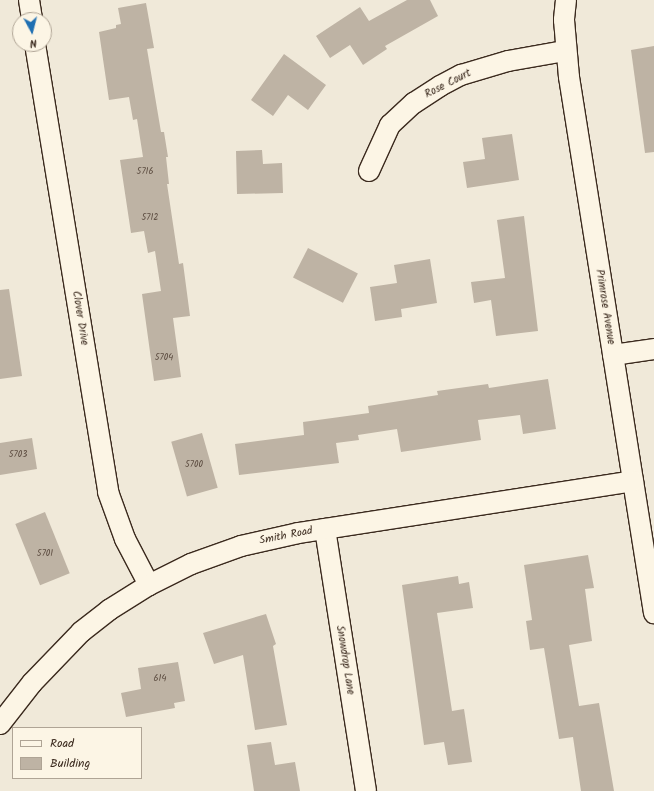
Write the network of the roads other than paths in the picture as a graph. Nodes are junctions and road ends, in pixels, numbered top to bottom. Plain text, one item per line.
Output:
1 (28, 0) edge
2 (566, 0) edge
3 (30, 12) edge
4 (565, 51) junction
5 (36, 52) edge
6 (369, 171) dead end
7 (654, 349) edge
8 (613, 355) junction
9 (633, 481) junction
10 (325, 529) junction
11 (149, 585) junction
12 (654, 612) edge
13 (0, 724) edge
14 (366, 791) edge

1 - 3 street
2 - 4 street, Primrose Avenue
4 - 6 street, Rose Court
4 - 8 street, Primrose Avenue
5 - 11 street, Clover Drive
7 - 8 street
8 - 9 street, Primrose Avenue
9 - 10 street, Smith Road
9 - 12 street, Primrose Avenue
10 - 11 street, Smith Road
10 - 14 street, Snowdrop Lane
11 - 13 street, Smith Road

